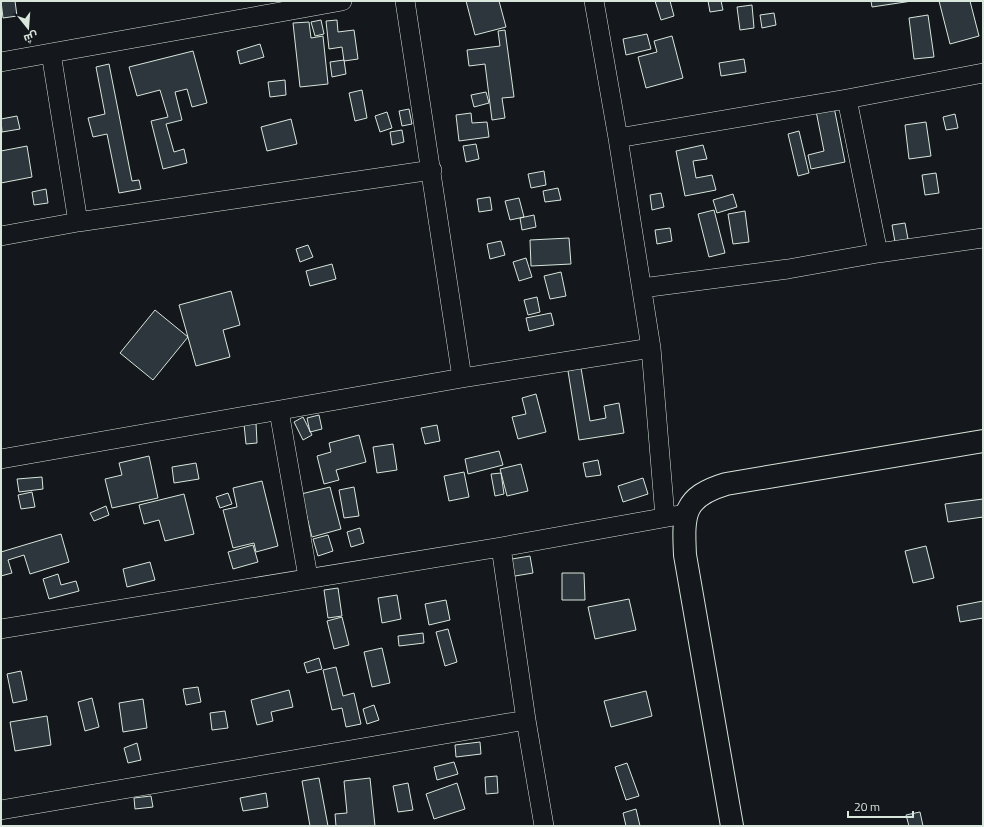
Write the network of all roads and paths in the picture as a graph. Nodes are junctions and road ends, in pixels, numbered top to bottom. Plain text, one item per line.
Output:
1 (342, 1) edge
2 (404, 1) edge
3 (594, 1) edge
4 (51, 53) junction
5 (1, 62) edge
6 (983, 73) edge
7 (847, 99) junction
8 (618, 138) junction
9 (432, 170) junction
10 (78, 222) junction
11 (1, 236) edge
12 (983, 238) edge
13 (878, 253) junction
14 (642, 288) junction
15 (651, 348) junction
16 (462, 378) junction
17 (279, 411) junction
18 (983, 441) edge
19 (1, 458) edge
20 (675, 516) junction
21 (501, 547) junction
22 (308, 577) junction
23 (1, 629) edge
24 (526, 720) junction
25 (1, 810) edge
26 (544, 826) edge
27 (732, 826) edge

1 - 4 street
2 - 9 street
3 - 8 street
4 - 5 street
4 - 10 street
6 - 7 street
7 - 8 street
7 - 13 street
8 - 14 street
9 - 10 street
9 - 16 street
10 - 11 street
12 - 13 street
13 - 14 street
14 - 15 street
15 - 16 street
15 - 20 street
16 - 17 street
17 - 19 street
17 - 22 street
18 - 20 street
20 - 21 street
20 - 27 street
21 - 22 street
21 - 24 street
22 - 23 street
24 - 25 street
24 - 26 street

